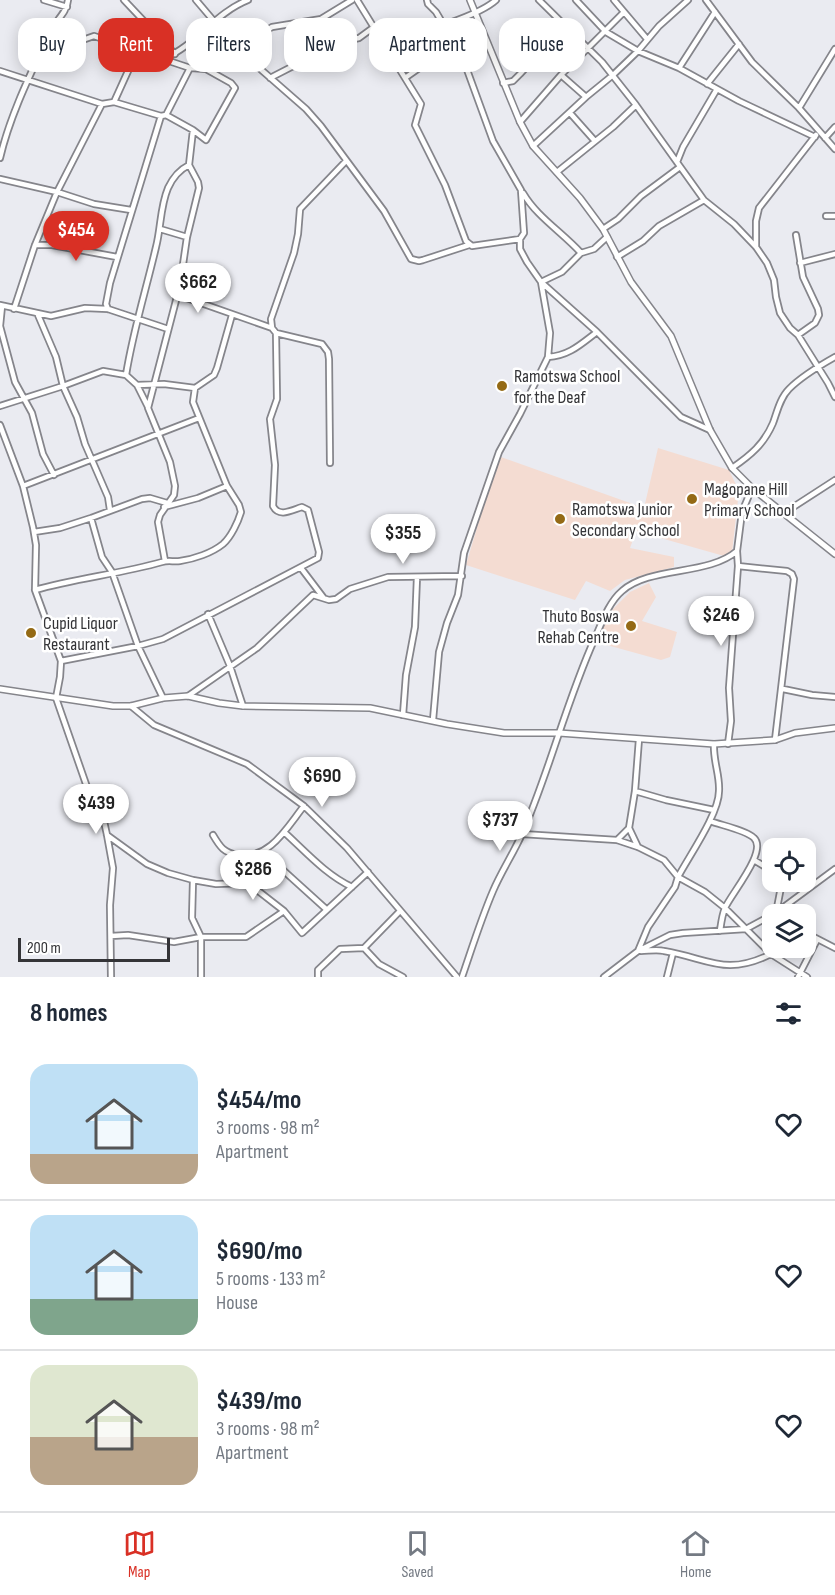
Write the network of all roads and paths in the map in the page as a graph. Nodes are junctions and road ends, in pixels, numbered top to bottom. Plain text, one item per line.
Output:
1 (44, 0) edge
2 (68, 0) edge
3 (124, 0) edge
4 (196, 0) edge
5 (248, 0) edge
6 (352, 0) edge
7 (357, 0) edge
8 (427, 0) edge
9 (470, 0) edge
10 (496, 0) edge
11 (539, 0) edge
12 (576, 0) edge
13 (614, 0) edge
14 (688, 0) edge
15 (706, 0) edge
16 (239, 1) edge
17 (67, 7) junction
18 (476, 11) junction
19 (715, 12) junction
20 (623, 13) junction
21 (59, 18) edge
22 (211, 18) edge
23 (216, 18) edge
24 (323, 18) edge
25 (439, 18) edge
26 (460, 18) edge
27 (558, 18) edge
28 (369, 19) edge
29 (606, 32) junction
30 (647, 39) junction
31 (585, 43) edge
32 (186, 44) edge
33 (739, 44) junction
34 (590, 48) junction
35 (835, 49) edge
36 (638, 51) junction
37 (175, 54) joint
38 (679, 68) junction
39 (0, 70) edge
40 (284, 71) edge
41 (32, 72) edge
42 (128, 72) edge
43 (188, 72) edge
44 (211, 72) edge
45 (264, 72) edge
46 (401, 72) edge
47 (414, 72) edge
48 (468, 72) edge
49 (521, 72) edge
50 (561, 75) junction
51 (613, 75) junction
52 (270, 78) junction
53 (405, 78) junction
54 (28, 80) junction
55 (503, 83) junction
56 (707, 84) junction
57 (717, 89) junction
58 (586, 97) junction
59 (114, 102) junction
60 (102, 104) junction
61 (636, 105) junction
62 (798, 108) junction
63 (570, 113) junction
64 (164, 116) junction
65 (520, 122) junction
66 (835, 127) edge
67 (193, 130) junction
68 (820, 131) junction
69 (815, 137) junction
70 (825, 138) junction
71 (594, 140) junction
72 (533, 146) junction
73 (1, 148) edge
74 (835, 149) edge
75 (0, 158) edge
76 (346, 161) junction
77 (189, 165) junction
78 (679, 165) junction
79 (557, 172) junction
80 (0, 179) edge
81 (521, 190) junction
82 (57, 192) junction
83 (704, 200) junction
84 (130, 210) junction
85 (826, 216) dead end
86 (835, 216) edge
87 (160, 229) junction
88 (603, 229) junction
89 (796, 235) dead end
90 (187, 237) junction
91 (607, 237) junction
92 (520, 239) junction
93 (35, 245) junction
94 (469, 245) junction
95 (756, 247) junction
96 (581, 253) junction
97 (835, 254) edge
98 (117, 257) junction
99 (617, 257) junction
100 (800, 263) junction
101 (541, 282) junction
102 (178, 295) junction
103 (1, 305) edge
104 (14, 309) junction
105 (108, 309) junction
106 (38, 315) junction
107 (232, 315) junction
108 (137, 319) junction
109 (272, 328) junction
110 (168, 329) junction
111 (597, 332) junction
112 (276, 333) junction
113 (798, 335) junction
114 (548, 357) junction
115 (835, 357) edge
116 (819, 366) junction
117 (126, 375) junction
118 (137, 385) junction
119 (155, 386) junction
120 (63, 387) junction
121 (195, 388) junction
122 (835, 397) edge
123 (24, 398) junction
124 (0, 406) edge
125 (148, 408) junction
126 (199, 418) junction
127 (0, 425) edge
128 (710, 430) junction
129 (158, 432) junction
130 (92, 460) junction
131 (330, 463) dead end
132 (732, 468) junction
133 (54, 475) junction
134 (835, 480) edge
135 (23, 486) junction
136 (227, 486) junction
137 (752, 488) junction
138 (166, 505) junction
139 (110, 510) junction
140 (784, 513) junction
141 (91, 518) junction
142 (34, 532) junction
143 (737, 551) junction
144 (835, 554) edge
145 (165, 561) junction
146 (738, 566) junction
147 (301, 568) junction
148 (112, 572) junction
149 (417, 576) junction
150 (462, 576) junction
151 (34, 590) junction
152 (323, 597) junction
153 (208, 614) junction
154 (138, 646) junction
155 (61, 661) junction
156 (230, 666) junction
157 (0, 689) edge
158 (783, 689) junction
159 (188, 696) junction
160 (835, 697) edge
161 (56, 698) junction
162 (163, 698) junction
163 (131, 706) junction
164 (243, 706) junction
165 (403, 715) junction
166 (433, 720) junction
167 (835, 728) edge
168 (559, 733) junction
169 (639, 740) junction
170 (775, 740) junction
171 (714, 744) junction
172 (728, 744) junction
173 (635, 791) junction
174 (304, 806) junction
175 (714, 810) junction
176 (710, 821) junction
177 (629, 828) junction
178 (284, 832) junction
179 (107, 834) junction
180 (522, 834) junction
181 (213, 836) dead end
182 (617, 840) junction
183 (638, 847) junction
184 (263, 852) junction
185 (247, 856) junction
186 (754, 860) junction
187 (762, 865) edge
188 (835, 869) edge
189 (368, 872) junction
190 (678, 877) junction
191 (193, 880) junction
192 (248, 883) junction
193 (352, 887) junction
194 (789, 904) edge
195 (725, 908) junction
196 (326, 909) junction
197 (284, 911) junction
198 (400, 911) junction
199 (762, 921) edge
200 (746, 929) junction
201 (720, 931) junction
202 (111, 936) junction
203 (201, 938) junction
204 (817, 940) joint
205 (762, 945) edge
206 (364, 948) junction
207 (835, 948) edge
208 (638, 951) junction
209 (673, 953) junction
210 (764, 958) edge
211 (776, 958) edge
212 (799, 975) edge
213 (111, 977) edge
214 (201, 977) edge
215 (318, 977) edge
216 (403, 977) edge
217 (457, 977) edge
218 (462, 977) edge
219 (604, 977) edge
220 (667, 977) edge
221 (807, 977) edge

1 - 17 street
2 - 17 street
3 - 37 street
4 - 22 street
5 - 16 street
6 - 24 street
7 - 28 street
8 - 25 street
9 - 18 street
10 - 18 street
11 - 27 street
12 - 29 street
13 - 20 street
14 - 30 street
15 - 19 street
16 - 23 street
17 - 21 street
18 - 26 street
18 - 55 street
19 - 33 street
19 - 38 street
20 - 29 street
20 - 30 street
29 - 34 street
29 - 36 street
30 - 36 street
31 - 34 street
32 - 37 street
33 - 56 street
33 - 62 street
34 - 50 street
34 - 51 street
35 - 62 street
36 - 38 street
36 - 51 street
38 - 56 street
39 - 54 street
40 - 52 street
41 - 54 street
42 - 59 street
43 - 64 street
44 - 67 street
45 - 52 street
46 - 53 street
47 - 53 street
48 - 81 street
49 - 55 street
50 - 58 street
50 - 65 street
51 - 58 street
51 - 61 street
52 - 76 street
53 - 94 street
54 - 60 street
54 - 73 street
55 - 65 street
56 - 57 street
57 - 69 street
57 - 78 street
58 - 63 street
59 - 60 street
59 - 64 street
60 - 82 street
61 - 71 street
61 - 78 street
62 - 68 street
63 - 71 street
63 - 72 street
64 - 67 street
64 - 84 street
65 - 72 street
66 - 70 street
67 - 77 street
68 - 69 street
68 - 70 street
69 - 95 street
70 - 74 street
71 - 79 street
72 - 79 street
73 - 75 street
76 - 94 street
76 - 109 street
77 - 87 street
77 - 90 street
78 - 83 street
78 - 88 street
79 - 88 street
80 - 82 street
81 - 92 street
81 - 96 street
82 - 84 street
82 - 93 street
83 - 95 street
83 - 99 street
84 - 98 street
85 - 86 street
87 - 90 street
87 - 108 street
88 - 91 street
89 - 100 street
90 - 102 street
91 - 96 street
91 - 99 street
92 - 94 street
92 - 101 street
93 - 98 street
93 - 104 street
95 - 113 street
96 - 101 street
97 - 100 street
98 - 105 street
99 - 128 street
100 - 113 street
101 - 111 street
101 - 114 street
102 - 107 street
102 - 110 street
103 - 104 street
103 - 123 street
104 - 106 street
105 - 106 street
105 - 108 street
106 - 120 street
107 - 109 street
107 - 121 street
108 - 110 street
108 - 117 street
109 - 112 street
110 - 119 street
111 - 114 street
111 - 128 street
112 - 131 street
112 - 147 street
113 - 116 street
114 - 150 street
115 - 116 street
116 - 122 street
116 - 132 street
117 - 118 street
117 - 120 street
118 - 119 street
118 - 125 street
119 - 121 street
119 - 125 street
120 - 123 street
120 - 130 street
121 - 126 street
123 - 124 street
123 - 133 street
125 - 129 street
126 - 129 street
126 - 136 street
127 - 135 street
128 - 132 street
129 - 130 street
129 - 138 street
130 - 133 street
130 - 139 street
132 - 137 street
133 - 135 street
134 - 140 street
135 - 142 street
136 - 138 street
136 - 145 street
137 - 140 street
137 - 143 street
138 - 139 street
138 - 145 street
139 - 141 street
140 - 144 street
141 - 142 street
141 - 148 street
142 - 151 street
143 - 146 street
143 - 168 street
145 - 148 street
146 - 158 street
146 - 172 street
147 - 152 street
147 - 153 street
148 - 151 street
148 - 154 street
149 - 150 street
149 - 152 street
149 - 165 street
150 - 166 street
151 - 155 street
152 - 156 street
153 - 154 street
153 - 156 street
154 - 155 street
154 - 162 street
155 - 161 street
156 - 159 street
156 - 164 street
157 - 161 street
158 - 160 street
158 - 170 street
159 - 162 street
159 - 164 street
161 - 163 street
161 - 179 street
162 - 163 street
163 - 174 street
164 - 165 street
165 - 166 street
166 - 168 street
167 - 170 street
168 - 169 street
168 - 180 street
169 - 171 street
169 - 173 street
170 - 172 street
171 - 172 street
171 - 175 street
173 - 175 street
173 - 177 street
174 - 178 street
174 - 189 street
175 - 176 street
176 - 186 street
176 - 190 street
177 - 182 street
177 - 183 street
178 - 184 street
178 - 193 street
179 - 191 street
179 - 202 street
180 - 182 street
180 - 218 street
181 - 185 street
182 - 183 street
183 - 190 street
184 - 185 street
184 - 196 street
185 - 192 street
186 - 187 street
186 - 195 street
188 - 194 street
189 - 193 street
189 - 198 street
190 - 195 street
190 - 208 street
191 - 192 street
191 - 203 street
192 - 197 street
193 - 196 street
195 - 200 street
195 - 201 street
196 - 197 street
197 - 203 street
198 - 206 street
198 - 217 street
199 - 200 street
200 - 201 street
200 - 205 street
201 - 208 street
202 - 203 street
202 - 213 street
203 - 214 street
204 - 207 street
204 - 212 street
206 - 215 street
206 - 216 street
208 - 209 street
208 - 219 street
209 - 210 street
209 - 220 street
211 - 212 street
212 - 221 street

